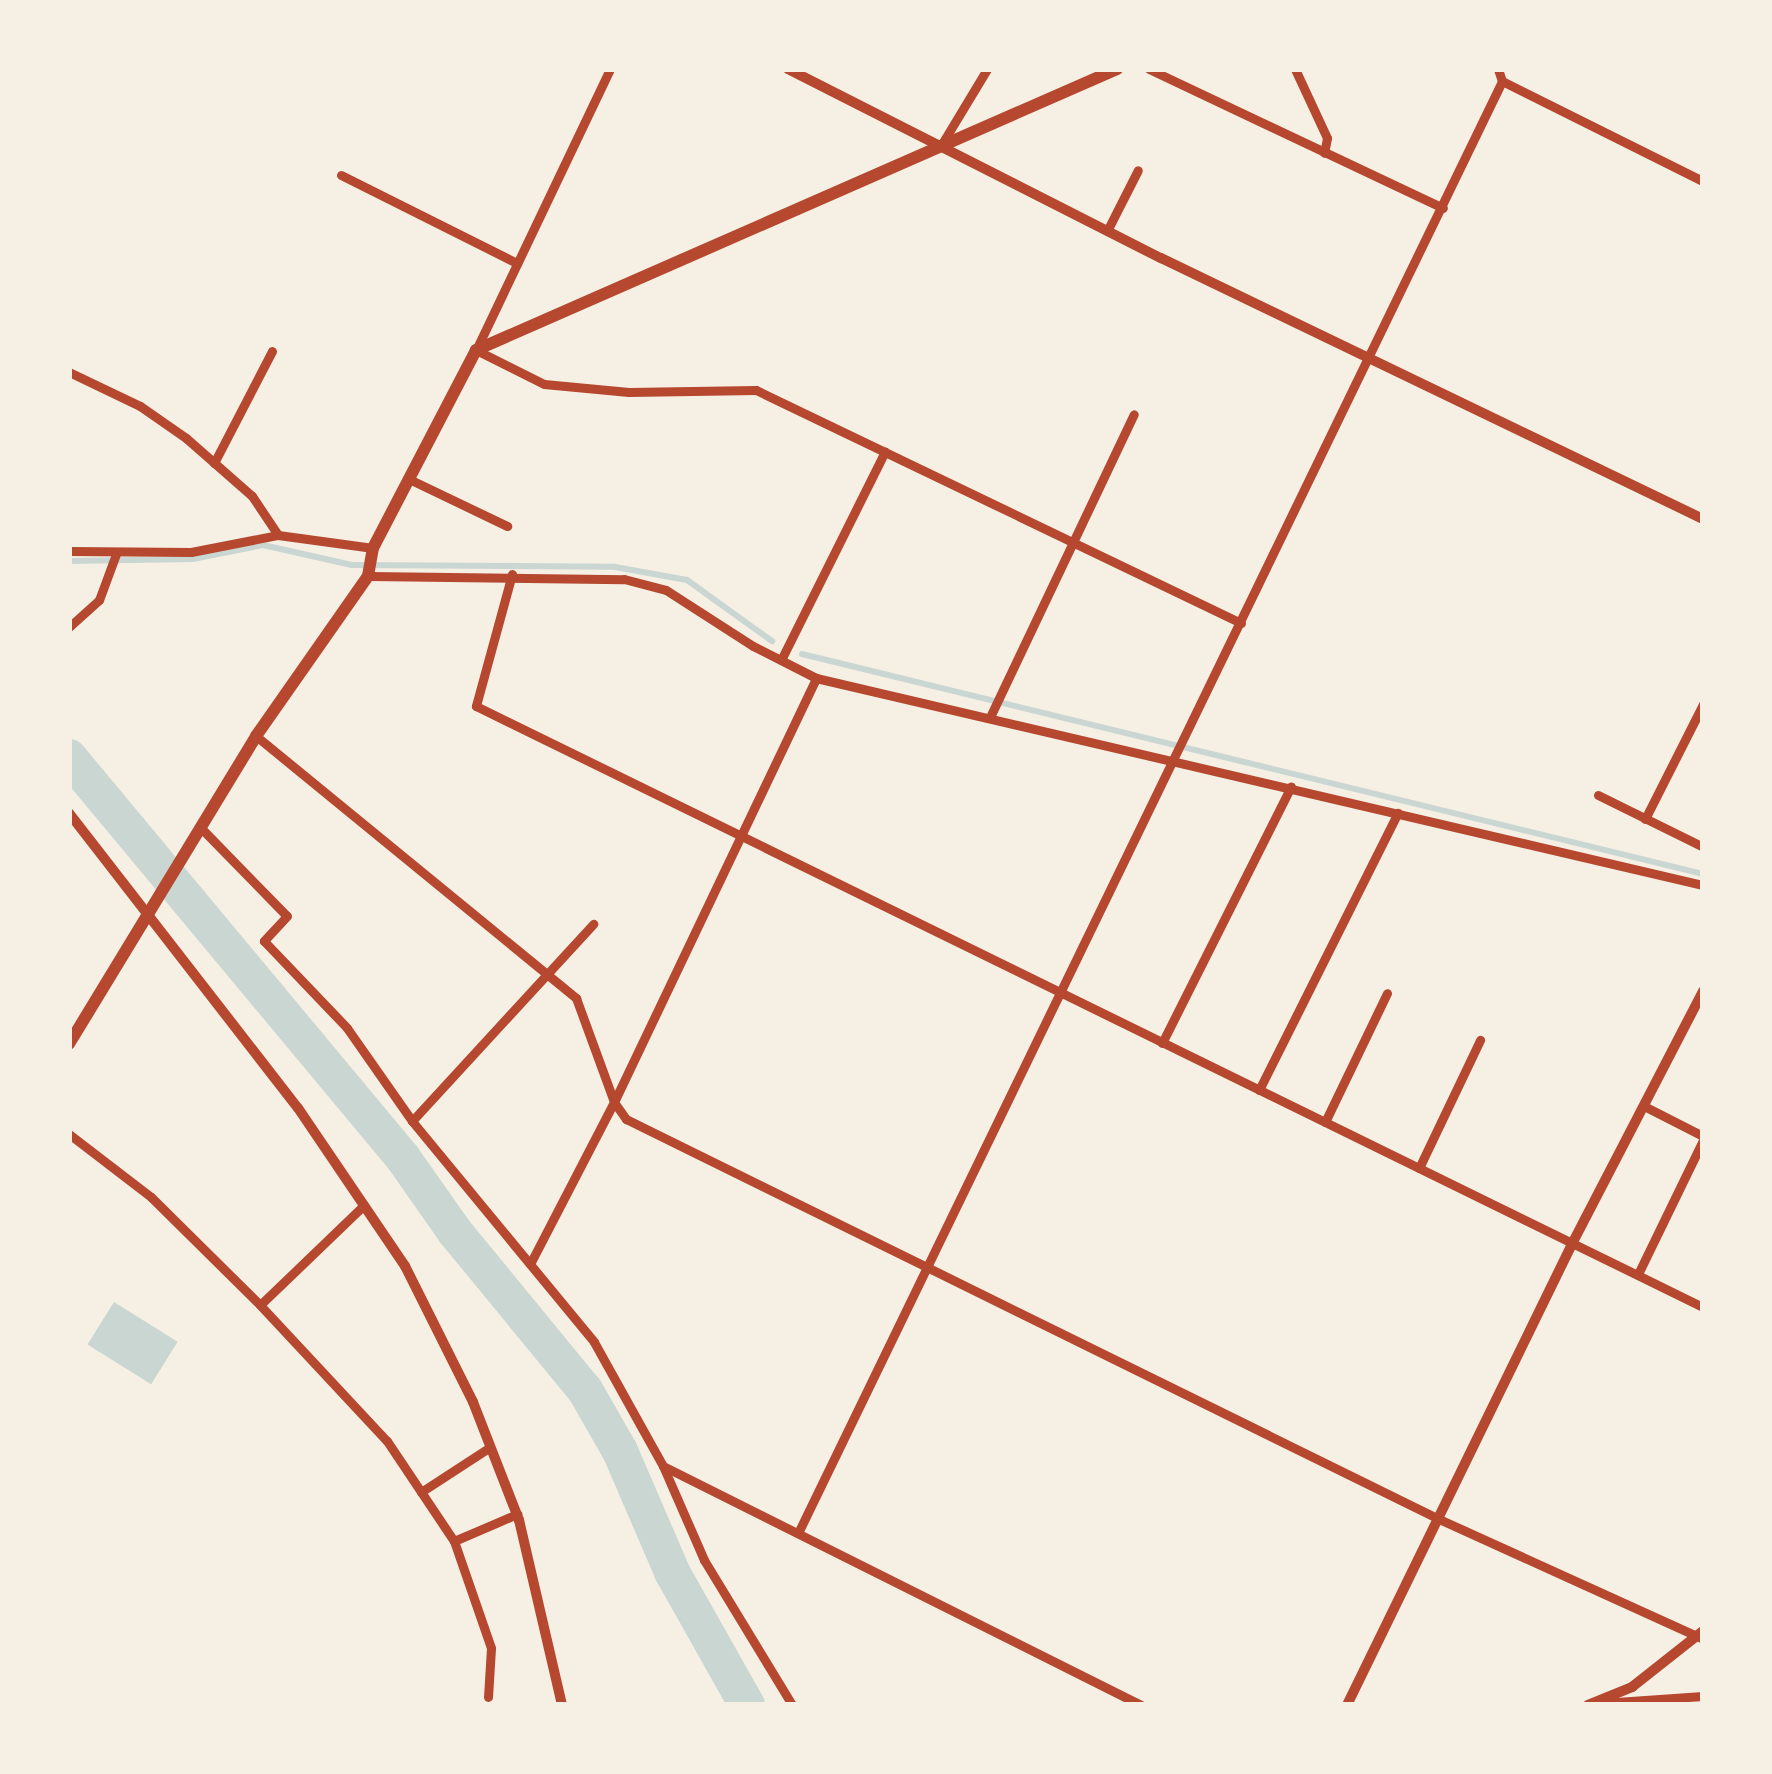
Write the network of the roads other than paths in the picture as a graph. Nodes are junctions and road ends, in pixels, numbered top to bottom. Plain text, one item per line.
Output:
1 (610, 69) edge
2 (788, 69) edge
3 (987, 69) edge
4 (1117, 69) edge
5 (1149, 69) edge
6 (1295, 69) edge
7 (1501, 73) edge
8 (940, 147) junction
9 (1324, 153) junction
10 (1138, 170) dead end
11 (341, 175) dead end
12 (1703, 181) edge
13 (1443, 208) junction
14 (1107, 231) junction
15 (517, 263) junction
16 (476, 350) junction
17 (272, 351) dead end
18 (1373, 356) junction
19 (69, 372) edge
20 (1134, 413) dead end
21 (885, 452) junction
22 (214, 463) junction
23 (409, 479) junction
24 (1703, 519) edge
25 (507, 526) dead end
26 (278, 535) junction
27 (1074, 541) junction
28 (69, 551) edge
29 (116, 554) junction
30 (370, 563) junction
31 (512, 574) junction
32 (1241, 623) junction
33 (69, 627) edge
34 (781, 660) junction
35 (816, 678) junction
36 (1703, 704) edge
37 (990, 717) junction
38 (256, 736) junction
39 (1178, 752) junction
40 (1291, 788) junction
41 (1598, 795) dead end
42 (69, 813) edge
43 (1398, 813) junction
44 (1645, 818) junction
45 (200, 827) junction
46 (741, 832) junction
47 (1703, 847) edge
48 (1703, 886) edge
49 (151, 916) junction
50 (593, 924) dead end
51 (549, 972) junction
52 (1703, 991) edge
53 (1387, 993) dead end
54 (1060, 994) junction
55 (1480, 1040) dead end
56 (1162, 1043) junction
57 (69, 1044) edge
58 (1259, 1090) junction
59 (614, 1102) junction
60 (1644, 1106) junction
61 (412, 1121) junction
62 (1324, 1122) junction
63 (69, 1135) edge
64 (1703, 1138) edge
65 (1419, 1168) junction
66 (364, 1205) junction
67 (1573, 1242) junction
68 (530, 1264) junction
69 (929, 1264) junction
70 (1638, 1274) junction
71 (260, 1305) junction
72 (1703, 1307) edge
73 (490, 1447) junction
74 (663, 1466) junction
75 (421, 1492) junction
76 (517, 1514) junction
77 (1439, 1519) junction
78 (798, 1533) junction
79 (454, 1541) junction
80 (1701, 1635) edge
81 (1703, 1696) edge
82 (488, 1697) dead end
83 (1595, 1704) edge
84 (562, 1705) edge
85 (792, 1705) edge
86 (1142, 1705) edge
87 (1347, 1705) edge

1 - 15 street
2 - 8 street
3 - 8 street
4 - 8 main road
5 - 9 street
6 - 9 street
7 - 12 street
7 - 13 street
8 - 14 street
8 - 16 main road
9 - 13 street
10 - 14 street
11 - 15 street
13 - 18 street
14 - 18 street
15 - 16 street
16 - 21 street
16 - 23 main road
17 - 22 street
18 - 24 street
18 - 32 street
19 - 22 street
20 - 27 street
21 - 27 street
21 - 34 street
22 - 26 street
23 - 25 street
23 - 30 main road
26 - 29 street
26 - 30 street
27 - 32 street
27 - 37 street
28 - 29 street
29 - 33 street
30 - 31 street
30 - 38 main road
31 - 34 street
31 - 46 street
32 - 39 street
34 - 35 street
35 - 37 street
35 - 46 street
36 - 44 street
37 - 39 street
38 - 45 main road
38 - 51 street
39 - 40 street
39 - 54 street
40 - 43 street
40 - 56 street
41 - 44 street
42 - 49 street
43 - 48 street
43 - 58 street
44 - 47 street
45 - 49 main road
45 - 61 street
46 - 54 street
46 - 59 street
49 - 57 main road
49 - 66 street
50 - 51 street
51 - 59 street
51 - 61 street
52 - 60 street
53 - 62 street
54 - 56 street
54 - 69 street
55 - 65 street
56 - 58 street
58 - 62 street
59 - 68 street
59 - 69 street
60 - 64 street
60 - 67 street
61 - 68 street
62 - 65 street
63 - 71 street
64 - 70 street
65 - 67 street
66 - 71 street
66 - 73 street
67 - 70 street
67 - 77 street
68 - 74 street
69 - 77 street
69 - 78 street
70 - 72 street
71 - 75 street
73 - 75 street
73 - 76 street
74 - 78 street
74 - 85 street
75 - 79 street
76 - 79 street
76 - 84 street
77 - 80 street
77 - 87 street
78 - 86 street
79 - 82 street
80 - 83 street
81 - 83 street

